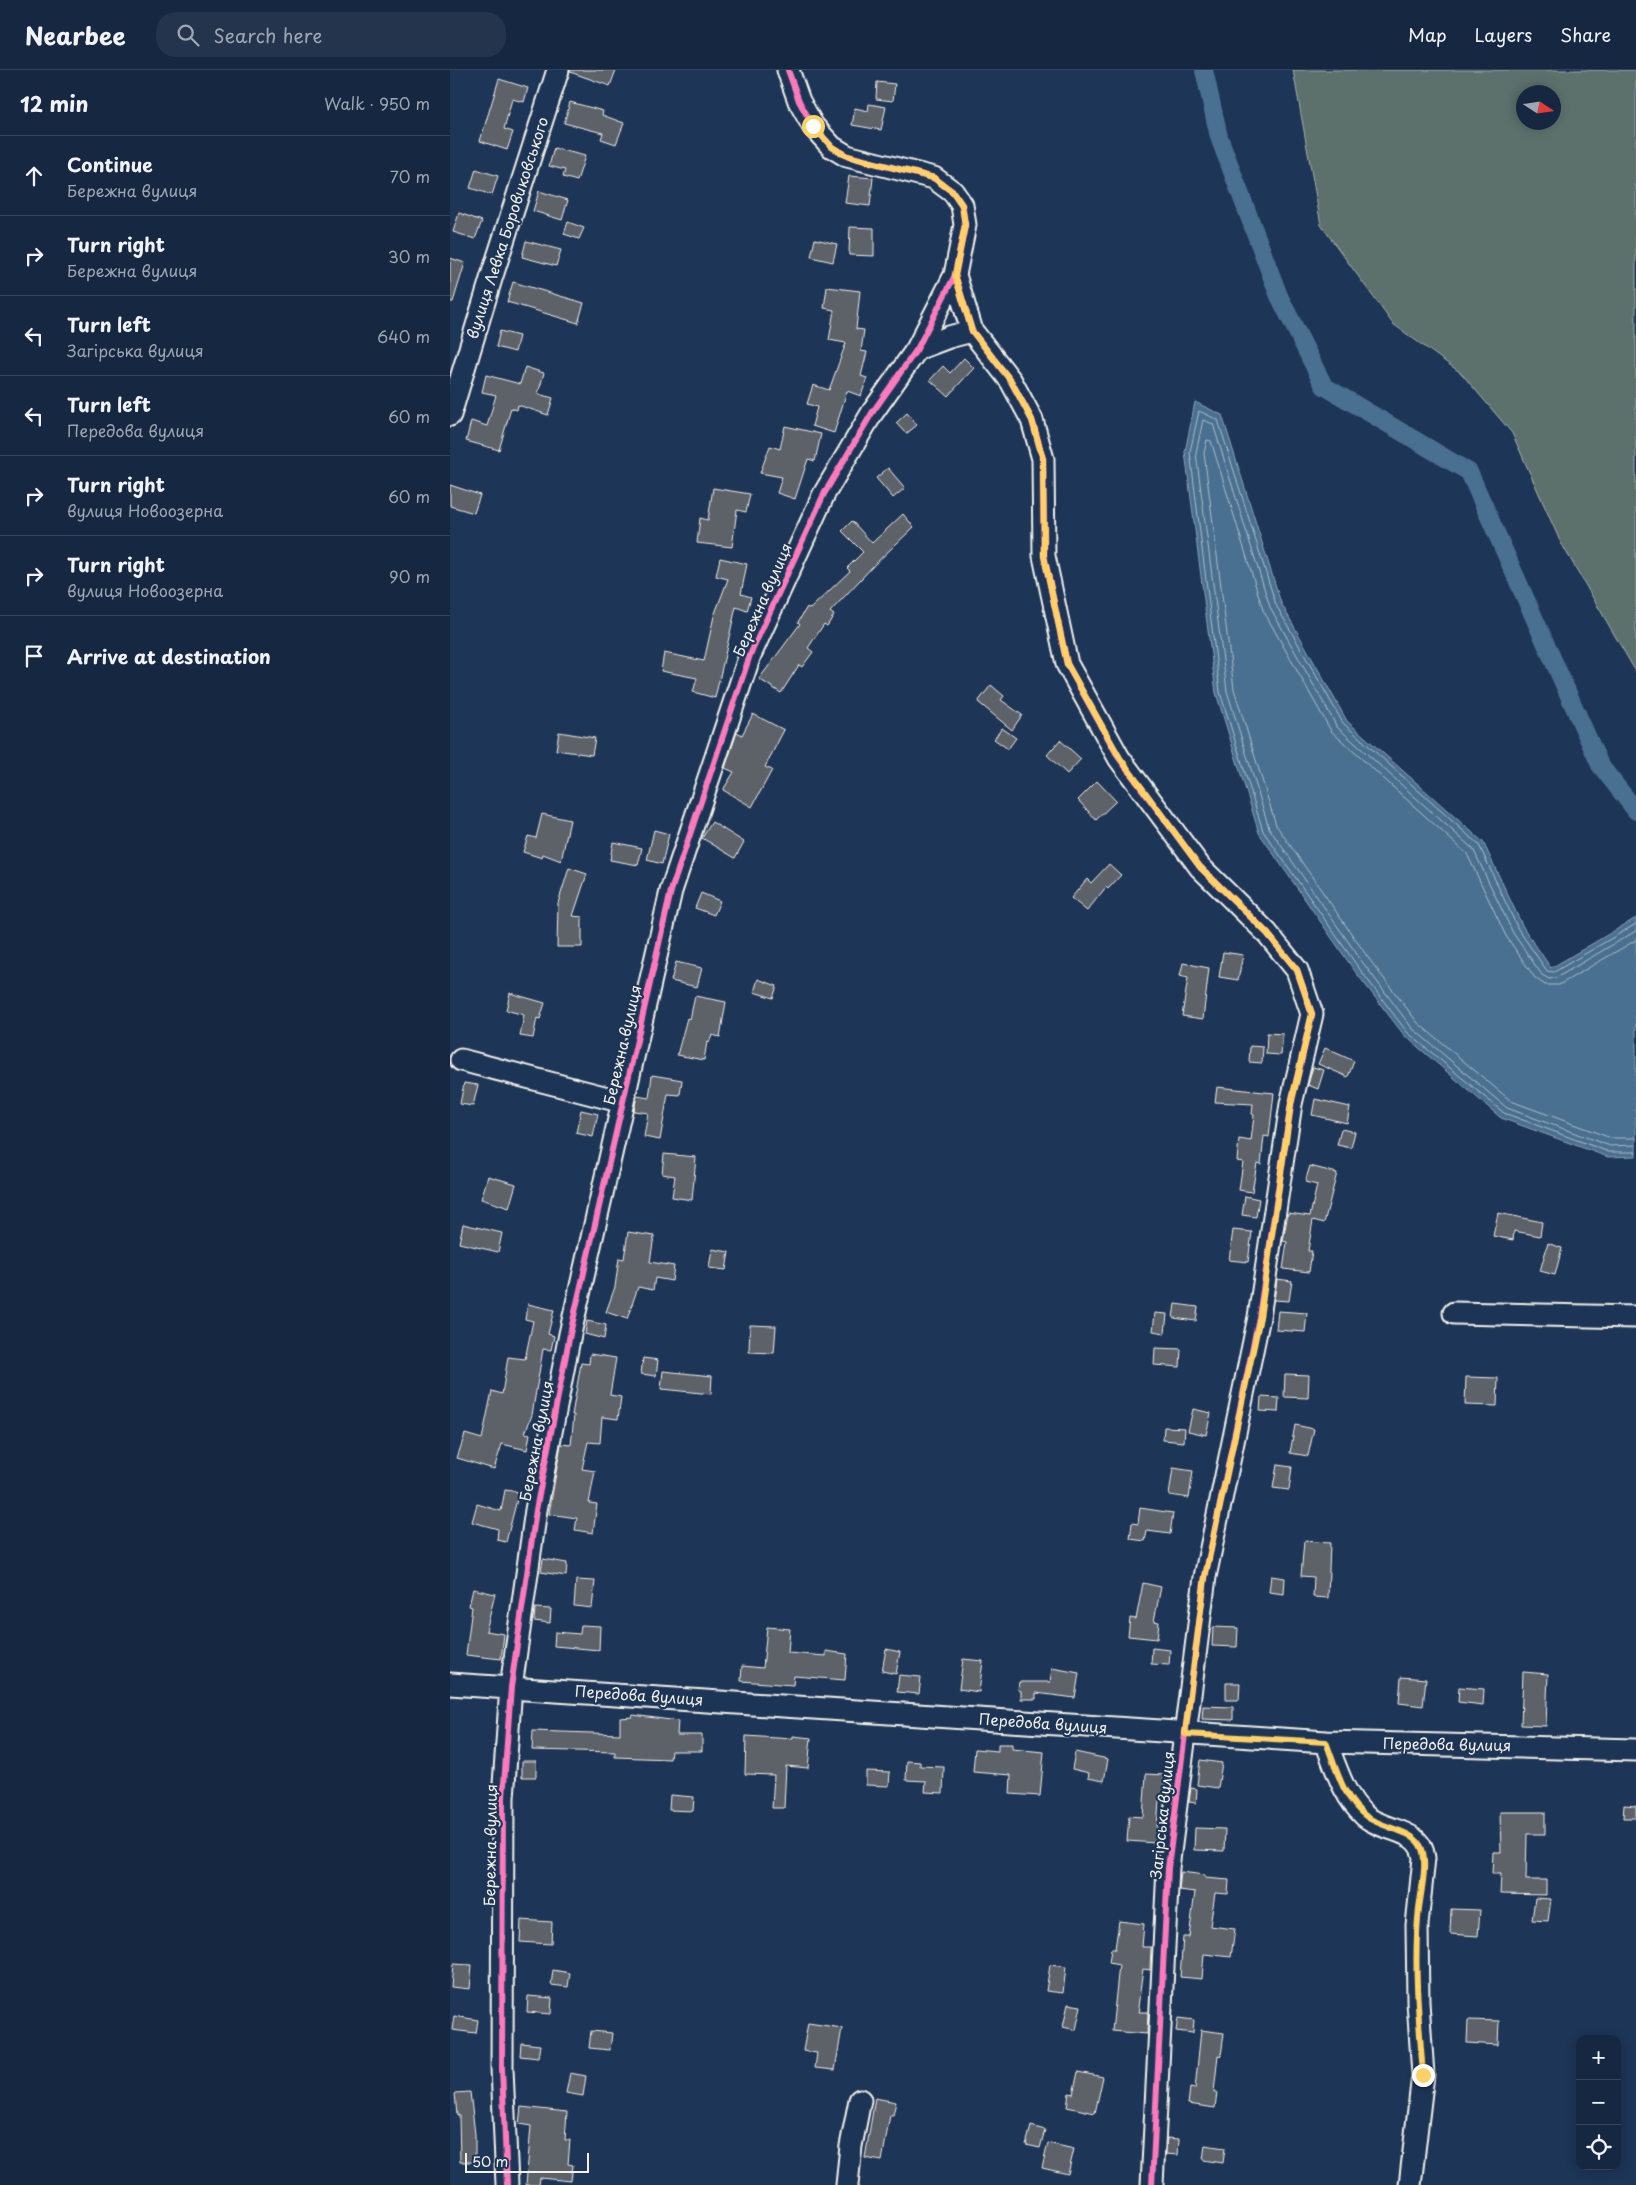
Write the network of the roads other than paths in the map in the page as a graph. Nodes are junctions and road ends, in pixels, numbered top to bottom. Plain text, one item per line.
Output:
1 (558, 70) edge
2 (788, 70) edge
3 (955, 275) junction
4 (972, 331) junction
5 (917, 349) junction
6 (450, 415) edge
7 (461, 1060) dead end
8 (623, 1102) junction
9 (1454, 1313) dead end
10 (1636, 1317) edge
11 (450, 1684) edge
12 (511, 1687) junction
13 (1185, 1734) junction
14 (1326, 1742) junction
15 (1636, 1750) edge
16 (860, 2100) dead end
17 (507, 2185) edge
18 (847, 2185) edge
19 (1152, 2185) edge
20 (1410, 2185) edge

1 - 6 street, вулиця Левка Боровиковського
2 - 3 street, Бережна вулиця
3 - 4 street, Загірська вулиця
3 - 5 street, Бережна вулиця
4 - 5 street
4 - 13 street, Загірська вулиця
5 - 8 street, Бережна вулиця
7 - 8 street
8 - 12 street, Бережна вулиця
9 - 10 street
11 - 12 street, Передова вулиця
12 - 13 street, Передова вулиця
12 - 17 street, Бережна вулиця
13 - 14 street, Передова вулиця
13 - 19 street, Загірська вулиця
14 - 15 street, Передова вулиця
14 - 20 street
16 - 18 street

